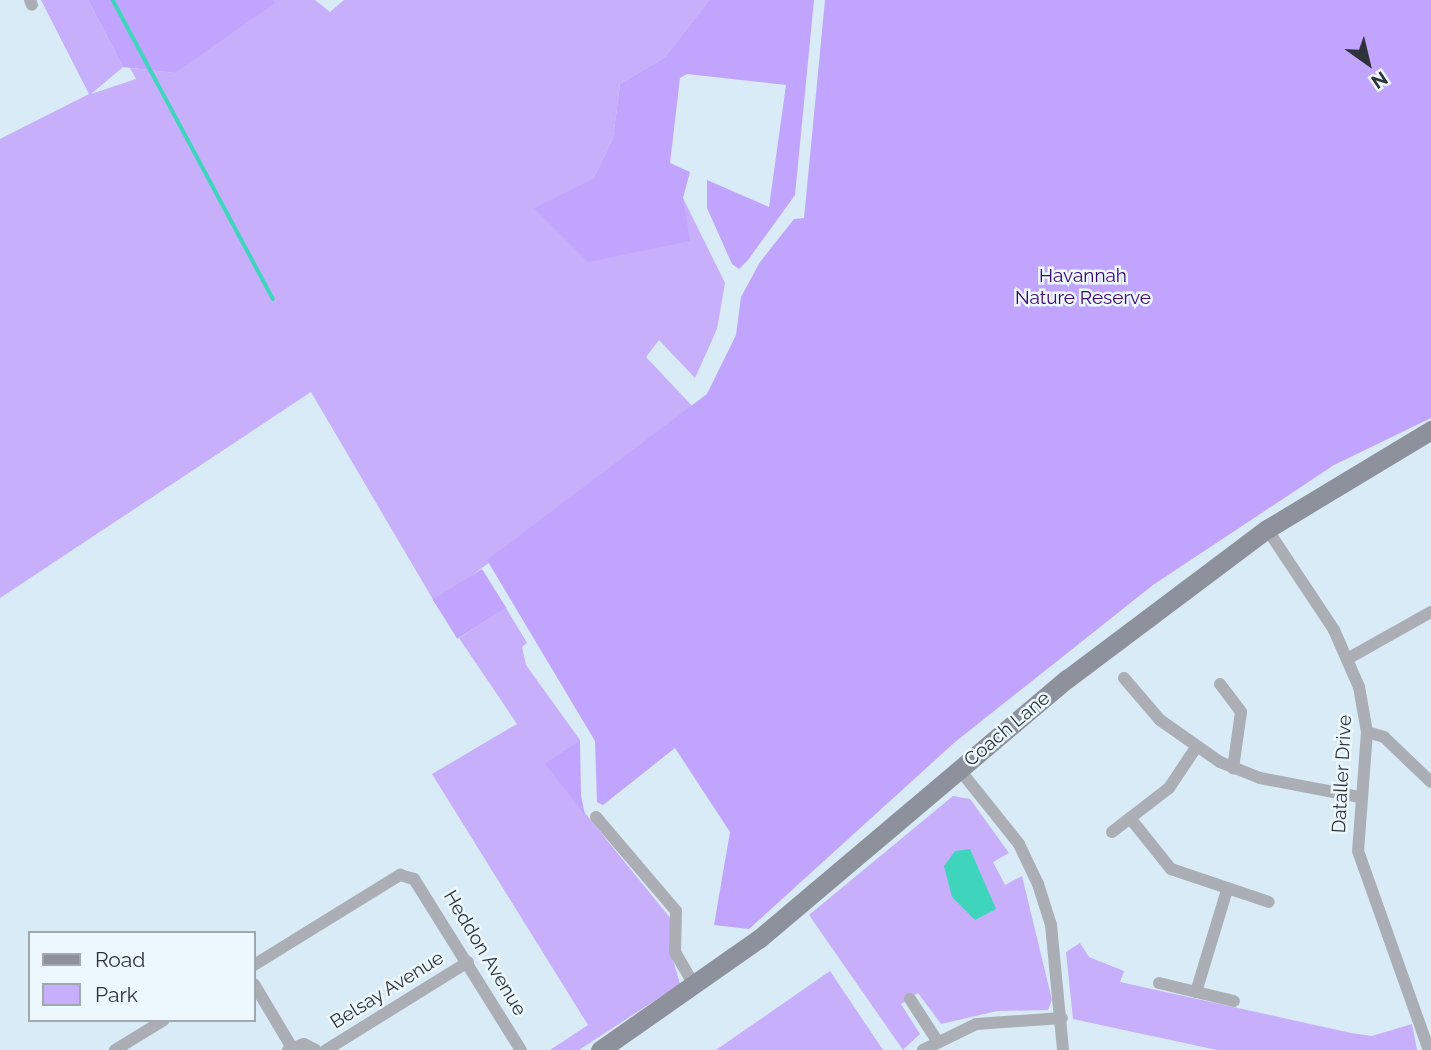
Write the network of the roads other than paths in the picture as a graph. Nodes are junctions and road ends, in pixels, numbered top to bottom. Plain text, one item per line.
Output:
1 (1431, 430) edge
2 (1267, 529) junction
3 (1431, 612) edge
4 (1349, 658) junction
5 (1124, 678) dead end
6 (1220, 684) dead end
7 (1367, 732) junction
8 (1195, 749) junction
9 (1233, 768) junction
10 (959, 769) junction
11 (1429, 775) edge
12 (1360, 797) junction
13 (596, 817) dead end
14 (1130, 818) junction
15 (1112, 832) dead end
16 (1227, 890) junction
17 (1269, 902) dead end
18 (468, 962) junction
19 (256, 964) edge
20 (1160, 983) dead end
21 (695, 986) junction
22 (256, 988) edge
23 (1196, 992) junction
24 (911, 999) dead end
25 (1234, 1001) dead end
26 (1062, 1018) junction
27 (161, 1022) edge
28 (936, 1039) junction
29 (611, 1047) edge
30 (289, 1048) edge
31 (115, 1050) edge
32 (316, 1050) edge
33 (326, 1050) edge
34 (521, 1050) edge
35 (923, 1050) edge
36 (1063, 1050) edge
37 (1429, 1050) edge

1 - 2 street, Coach Lane
2 - 4 street, Dataller Drive
2 - 10 street, Coach Lane
3 - 4 street
4 - 7 street, Dataller Drive
5 - 8 street
6 - 9 street
7 - 11 street
7 - 12 street, Dataller Drive
8 - 9 street
8 - 14 street
9 - 12 street
10 - 21 street, Coach Lane
10 - 26 street
12 - 37 street, Dataller Drive
13 - 21 street
14 - 15 street
14 - 16 street
16 - 17 street
16 - 23 street
18 - 19 street, Heddon Avenue
18 - 33 street, Belsay Avenue
18 - 34 street, Heddon Avenue
20 - 23 street
21 - 29 street, Coach Lane
22 - 30 street
23 - 25 street
24 - 28 street
26 - 28 street
26 - 36 street
27 - 31 street
28 - 35 street
30 - 32 street

